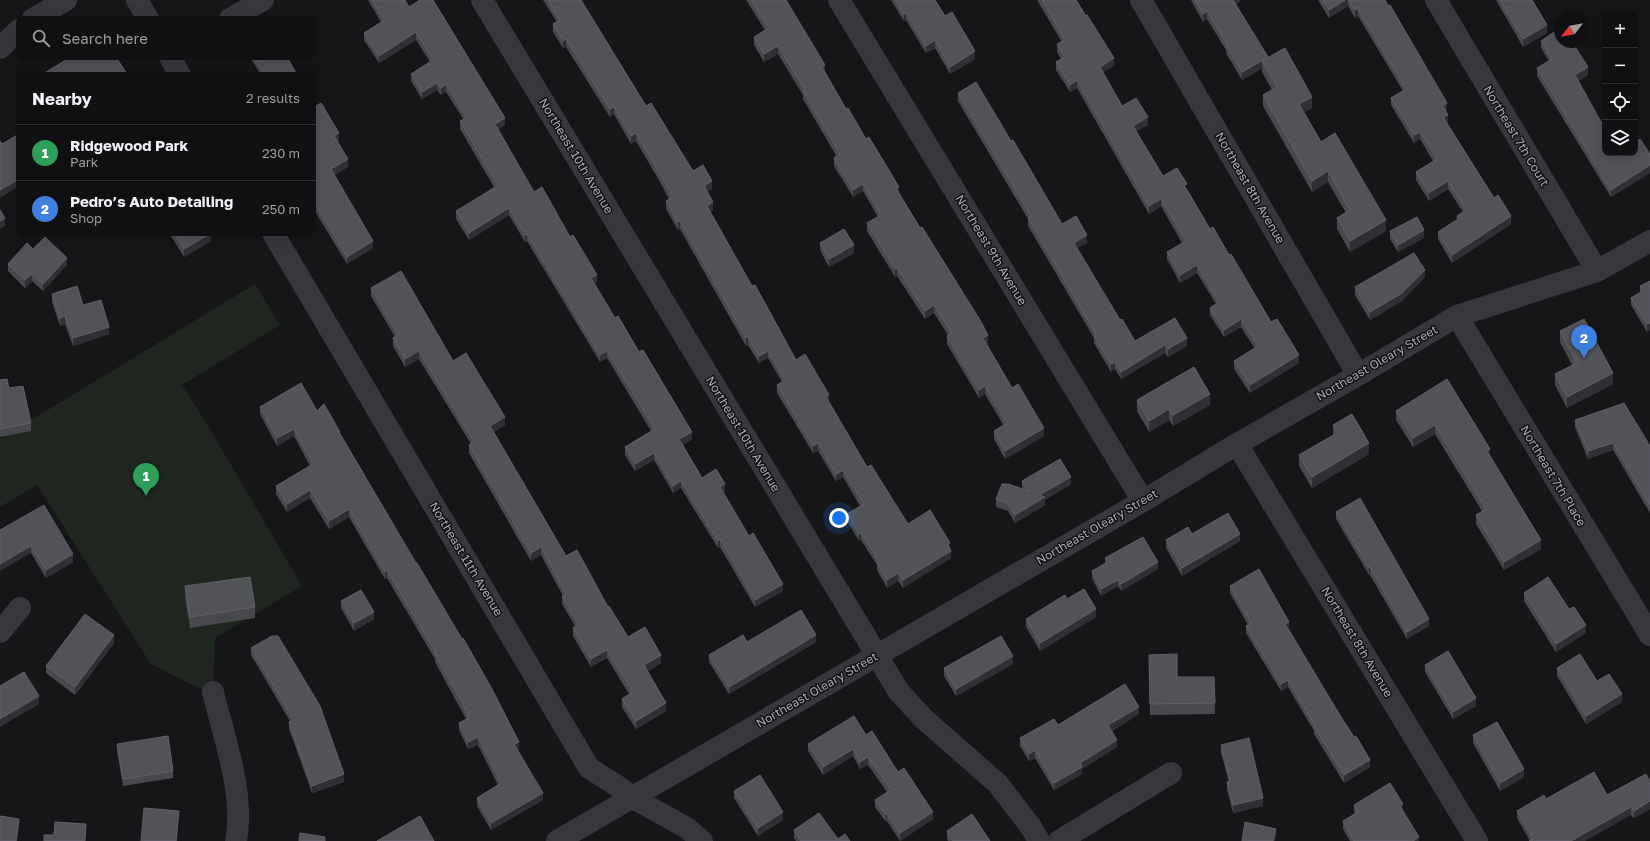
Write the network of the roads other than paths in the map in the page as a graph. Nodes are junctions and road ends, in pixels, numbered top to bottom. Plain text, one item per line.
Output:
1 (66, 0) edge
2 (137, 0) edge
3 (263, 0) edge
4 (482, 0) edge
5 (839, 0) edge
6 (1141, 0) edge
7 (1436, 0) edge
8 (39, 16) edge
9 (146, 16) edge
10 (235, 16) edge
11 (16, 33) edge
12 (0, 48) edge
13 (172, 60) edge
14 (178, 72) edge
15 (275, 236) edge
16 (1650, 241) edge
17 (1597, 271) junction
18 (1456, 316) junction
19 (1358, 375) junction
20 (1237, 444) junction
21 (1143, 501) junction
22 (20, 608) dead end
23 (0, 632) edge
24 (1650, 635) edge
25 (877, 655) junction
26 (213, 692) dead end
27 (1171, 773) dead end
28 (631, 797) junction
29 (236, 841) edge
30 (557, 841) edge
31 (702, 841) edge
32 (1038, 841) edge
33 (1059, 841) edge
34 (1477, 841) edge

1 - 8 street
2 - 9 street
3 - 10 street
4 - 25 street, Northeast 10th Avenue
5 - 21 street, Northeast 9th Avenue
6 - 19 street, Northeast 8th Avenue
7 - 17 street, Northeast 7th Court
11 - 12 street
13 - 14 street
15 - 28 street, Northeast 11th Avenue
16 - 17 street, Northeast Oleary Street
17 - 18 street, Northeast Oleary Street
18 - 19 street, Northeast Oleary Street
18 - 24 street, Northeast 7th Place
19 - 20 street, Northeast Oleary Street
20 - 21 street, Northeast Oleary Street
20 - 34 street, Northeast 8th Avenue
21 - 25 street, Northeast Oleary Street
22 - 23 street
25 - 28 street, Northeast Oleary Street
25 - 32 street, Northeast 10th Avenue
26 - 29 street
27 - 33 street
28 - 30 street, Northeast Oleary Street
28 - 31 street, Northeast 11th Avenue

